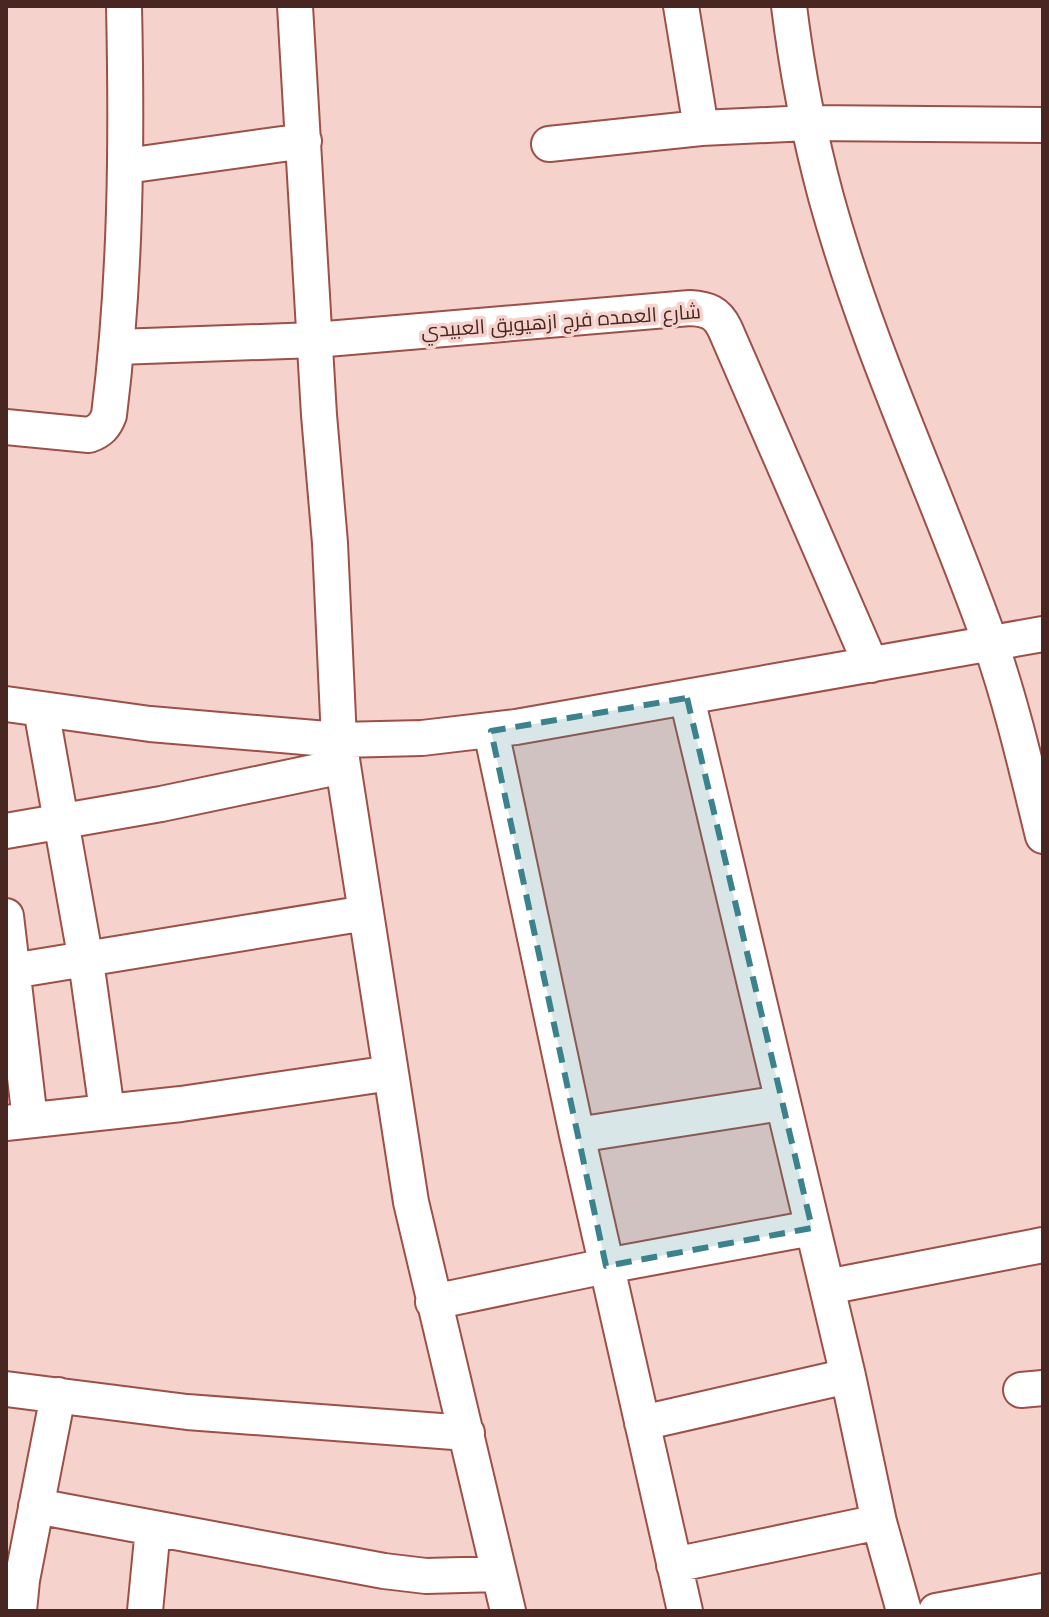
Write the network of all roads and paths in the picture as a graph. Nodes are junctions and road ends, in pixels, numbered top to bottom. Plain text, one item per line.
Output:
1 (124, 6) edge
2 (295, 6) edge
3 (681, 6) edge
4 (789, 6) edge
5 (808, 123) junction
6 (1043, 125) edge
7 (701, 128) junction
8 (304, 141) junction
9 (549, 144) dead end
10 (126, 166) junction
11 (315, 340) junction
12 (117, 347) junction
13 (6, 427) edge
14 (1043, 634) edge
15 (991, 644) junction
16 (871, 665) junction
17 (687, 698) junction
18 (6, 704) edge
19 (41, 709) junction
20 (491, 731) junction
21 (341, 753) junction
22 (61, 821) junction
23 (6, 831) edge
24 (1043, 836) edge
25 (366, 913) junction
26 (6, 916) edge
27 (86, 961) junction
28 (9, 972) edge
29 (391, 1073) junction
30 (782, 1103) junction
31 (107, 1111) junction
32 (18, 1122) edge
33 (577, 1135) junction
34 (812, 1228) junction
35 (1043, 1245) edge
36 (606, 1266) junction
37 (827, 1287) junction
38 (433, 1302) junction
39 (848, 1376) junction
40 (6, 1389) edge
41 (58, 1395) junction
42 (642, 1423) junction
43 (467, 1433) junction
44 (36, 1506) junction
45 (879, 1522) junction
46 (153, 1528) junction
47 (674, 1565) junction
48 (499, 1574) junction
49 (1043, 1591) edge
50 (19, 1611) edge
51 (145, 1611) edge
52 (508, 1611) edge
53 (685, 1611) edge
54 (904, 1611) edge
55 (936, 1611) edge

1 - 10 street
2 - 8 street
3 - 7 street
4 - 5 street
5 - 6 street
5 - 7 street
5 - 15 street
7 - 9 street
8 - 10 street
8 - 11 street
10 - 12 street
11 - 12 street, شارع العمده فرج ازهيويق العبيدي
11 - 16 street, شارع العمده فرج ازهيويق العبيدي
11 - 21 street
12 - 13 street
14 - 15 street
15 - 16 street
15 - 24 street
16 - 17 street
17 - 20 street
17 - 30 street
18 - 19 street
19 - 21 street
19 - 22 street
20 - 21 street
20 - 33 street
21 - 22 street
21 - 25 street
22 - 23 street
22 - 27 street
25 - 27 street
25 - 29 street
26 - 28 street
27 - 28 street
27 - 31 street
28 - 32 street
29 - 31 street
29 - 38 street
30 - 33 street
30 - 34 street
31 - 32 street
33 - 36 street
34 - 36 street
34 - 37 street
35 - 37 street
36 - 38 street
36 - 42 street
37 - 39 street
38 - 43 street
39 - 42 street
39 - 45 street
40 - 41 street
41 - 43 street
41 - 44 street
42 - 47 street
43 - 48 street
44 - 46 street
44 - 50 street
45 - 47 street
45 - 54 street
46 - 48 street
46 - 51 street
47 - 53 street
48 - 52 street
49 - 55 street

